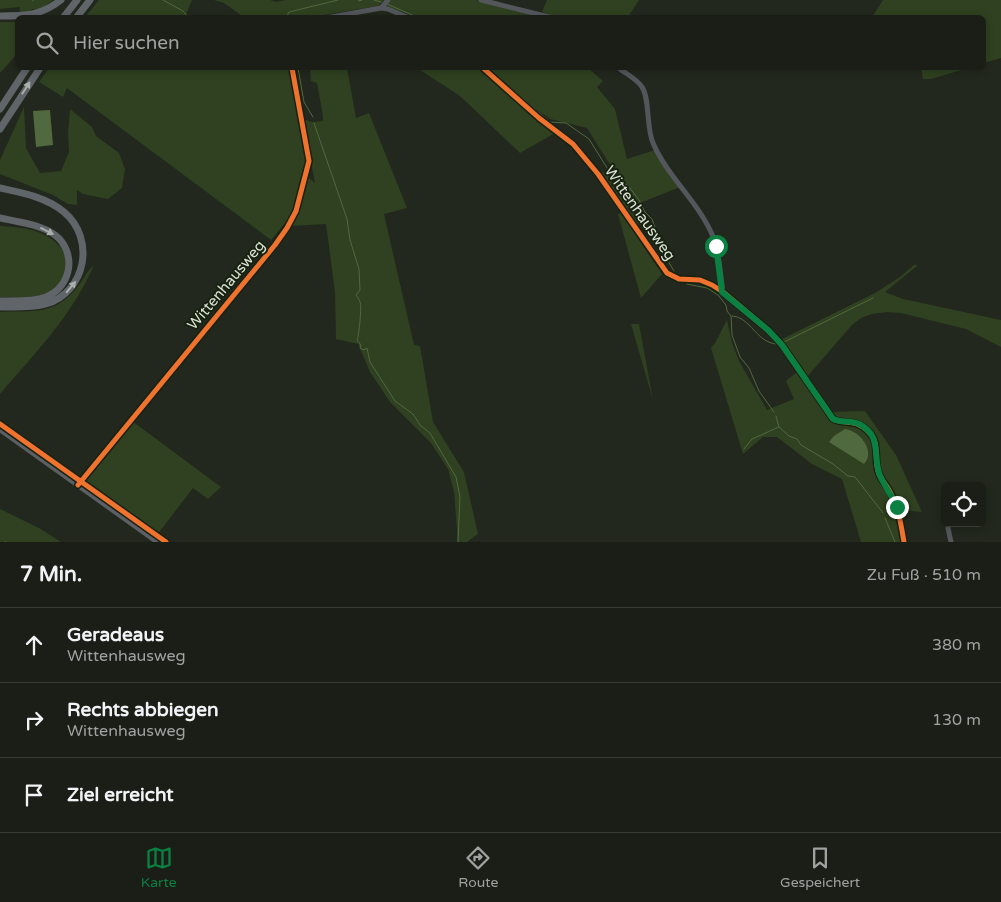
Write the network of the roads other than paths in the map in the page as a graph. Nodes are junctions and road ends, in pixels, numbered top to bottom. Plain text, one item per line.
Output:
1 (61, 0) edge
2 (77, 0) edge
3 (90, 0) edge
4 (388, 0) edge
5 (481, 0) edge
6 (380, 8) junction
7 (31, 15) edge
8 (65, 15) edge
9 (78, 15) edge
10 (342, 15) edge
11 (402, 15) edge
12 (541, 15) edge
13 (1, 16) edge
14 (15, 16) edge
15 (26, 70) edge
16 (39, 70) edge
17 (292, 70) edge
18 (485, 70) edge
19 (622, 70) edge
20 (0, 109) edge
21 (0, 129) edge
22 (0, 188) edge
23 (0, 218) edge
24 (722, 292) junction
25 (0, 301) edge
26 (0, 307) edge
27 (0, 429) edge
28 (78, 485) junction
29 (948, 528) dead end
30 (158, 542) edge
31 (904, 542) edge
32 (951, 542) edge

1 - 7 highway
2 - 8 highway
3 - 9 highway
4 - 6 street
5 - 12 street
6 - 10 street
6 - 11 street
13 - 14 highway
15 - 20 highway
21 -> 16 highway
17 - 28 street, Wittenhausweg
18 - 24 street, Wittenhausweg
19 - 24 street
26 -> 22 highway
23 -> 25 highway
24 - 31 street, Wittenhausweg
27 - 28 main road
28 - 30 main road
29 - 32 street

